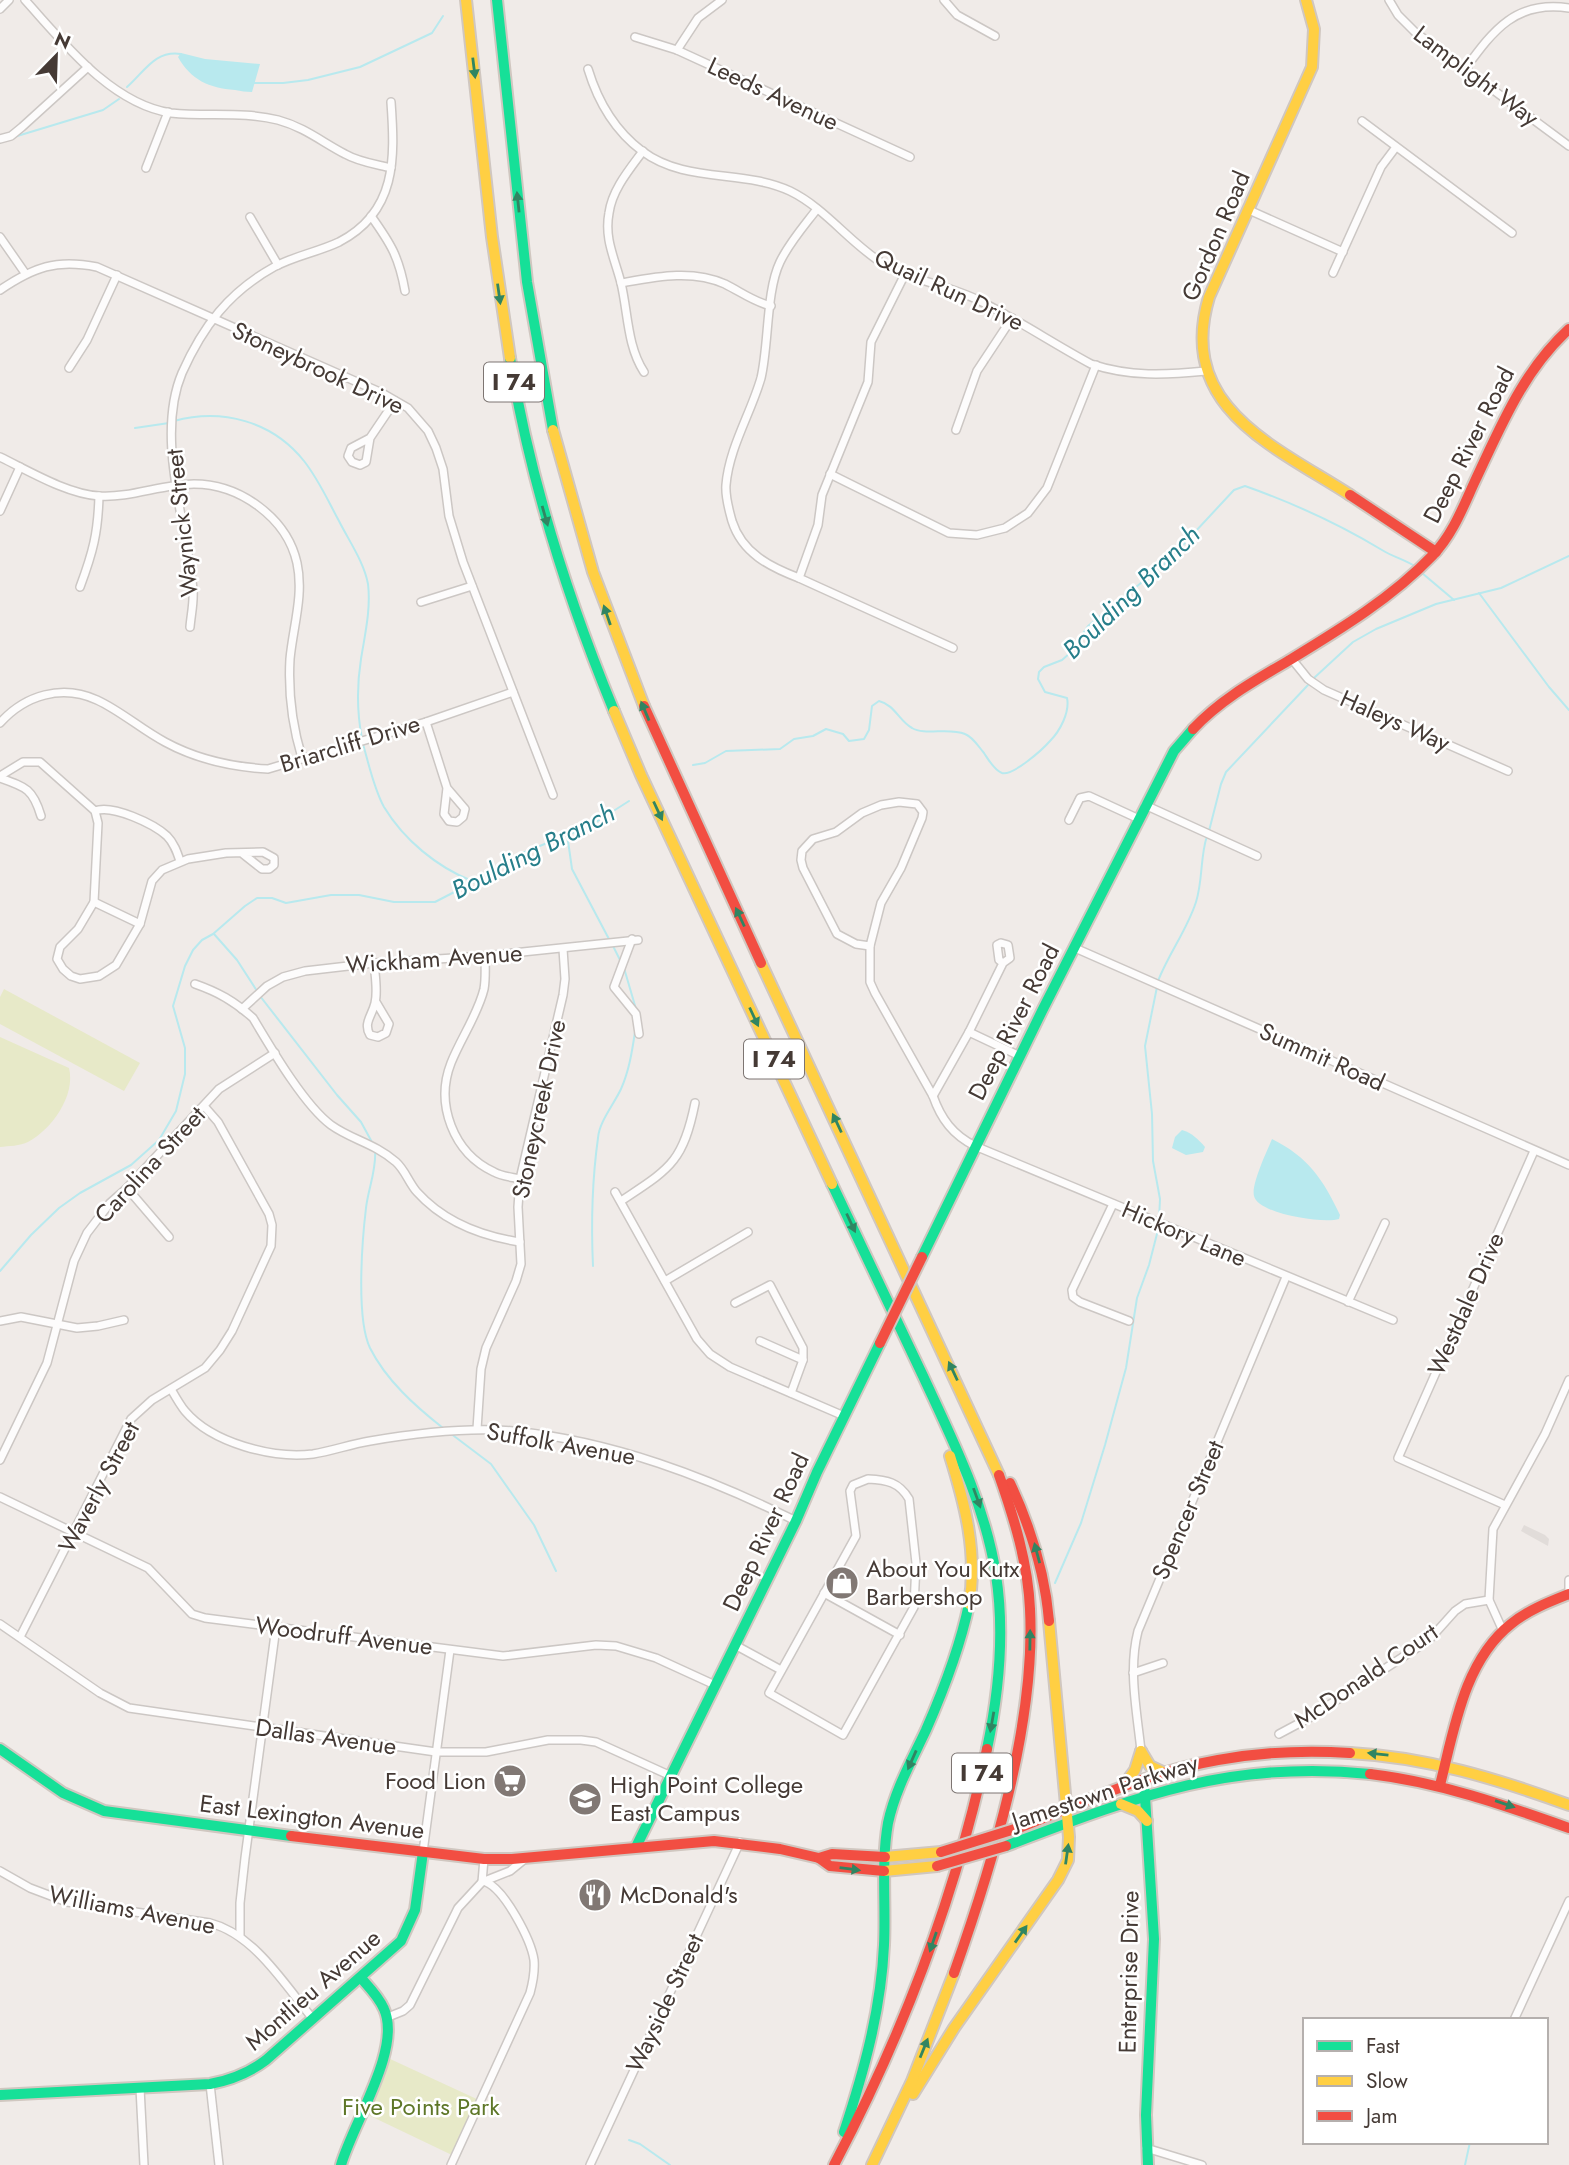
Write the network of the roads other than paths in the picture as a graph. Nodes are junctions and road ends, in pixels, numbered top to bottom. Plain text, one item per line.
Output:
1 (9, 0) edge
2 (24, 0) edge
3 (466, 0) edge
4 (497, 0) edge
5 (722, 0) edge
6 (944, 0) edge
7 (1306, 0) edge
8 (1389, 0) edge
9 (1569, 8) edge
10 (0, 9) edge
11 (995, 36) dead end
12 (635, 37) dead end
13 (677, 50) junction
14 (88, 68) junction
15 (588, 69) dead end
16 (1465, 69) junction
17 (391, 102) dead end
18 (168, 112) junction
19 (1362, 121) dead end
20 (0, 139) edge
21 (1569, 146) edge
22 (1396, 147) junction
23 (643, 151) junction
24 (910, 157) dead end
25 (146, 168) dead end
26 (391, 168) junction
27 (817, 209) junction
28 (1249, 210) junction
29 (371, 216) junction
30 (250, 217) dead end
31 (1511, 233) dead end
32 (0, 237) edge
33 (1342, 252) junction
34 (278, 265) junction
35 (25, 273) junction
36 (1334, 273) dead end
37 (905, 274) junction
38 (117, 275) junction
39 (621, 283) junction
40 (0, 290) edge
41 (405, 291) dead end
42 (771, 306) junction
43 (213, 318) junction
44 (1012, 318) junction
45 (1569, 329) edge
46 (1096, 365) junction
47 (69, 368) dead end
48 (1206, 371) junction
49 (644, 372) dead end
50 (394, 401) junction
51 (956, 430) dead end
52 (370, 438) dead end
53 (0, 457) edge
54 (20, 467) junction
55 (830, 474) junction
56 (176, 486) junction
57 (99, 496) junction
58 (0, 512) edge
59 (1436, 552) junction
60 (799, 578) junction
61 (472, 586) junction
62 (80, 587) dead end
63 (421, 602) dead end
64 (190, 627) dead end
65 (953, 649) dead end
66 (1291, 658) junction
67 (513, 692) junction
68 (426, 722) junction
69 (0, 723) edge
70 (302, 758) junction
71 (1508, 771) dead end
72 (0, 777) edge
73 (447, 789) dead end
74 (554, 795) dead end
75 (1145, 805) junction
76 (95, 811) junction
77 (41, 816) dead end
78 (1139, 819) junction
79 (1069, 820) dead end
80 (243, 854) dead end
81 (1257, 856) dead end
82 (180, 861) junction
83 (94, 902) junction
84 (140, 924) junction
85 (870, 946) junction
86 (563, 948) junction
87 (1074, 948) junction
88 (485, 956) junction
89 (374, 963) junction
90 (1003, 963) dead end
91 (195, 984) dead end
92 (376, 1002) junction
93 (242, 1009) junction
94 (969, 1032) junction
95 (639, 1034) dead end
96 (275, 1053) junction
97 (1020, 1056) junction
98 (933, 1096) junction
99 (695, 1103) dead end
100 (205, 1106) junction
101 (975, 1146) junction
102 (1534, 1151) junction
103 (1569, 1165) edge
104 (520, 1179) junction
105 (127, 1188) junction
106 (615, 1192) dead end
107 (621, 1201) junction
108 (1113, 1204) junction
109 (1385, 1223) dead end
110 (748, 1232) dead end
111 (169, 1237) dead end
112 (520, 1242) junction
113 (1286, 1277) junction
114 (665, 1281) junction
115 (1348, 1302) junction
116 (735, 1303) dead end
117 (124, 1320) dead end
118 (1393, 1320) dead end
119 (0, 1321) edge
120 (1129, 1321) dead end
121 (56, 1325) junction
122 (760, 1341) dead end
123 (803, 1360) junction
124 (919, 1369) junction
125 (1569, 1380) edge
126 (171, 1389) junction
127 (791, 1393) junction
128 (844, 1416) junction
129 (477, 1429) junction
130 (982, 1433) junction
131 (0, 1460) edge
132 (0, 1497) edge
133 (1505, 1505) junction
134 (796, 1521) junction
135 (74, 1533) junction
136 (1569, 1580) edge
137 (1569, 1591) edge
138 (824, 1593) junction
139 (1489, 1600) junction
140 (0, 1624) edge
141 (276, 1627) junction
142 (1503, 1631) junction
143 (900, 1635) junction
144 (20, 1637) junction
145 (735, 1645) junction
146 (450, 1650) junction
147 (1163, 1663) dead end
148 (781, 1670) junction
149 (1133, 1673) junction
150 (715, 1685) junction
151 (262, 1729) junction
152 (1279, 1734) dead end
153 (0, 1749) edge
154 (1140, 1751) junction
155 (436, 1752) junction
156 (1446, 1764) junction
157 (1165, 1773) junction
158 (671, 1776) junction
159 (1144, 1781) junction
160 (1440, 1785) junction
161 (1122, 1788) junction
162 (1145, 1796) junction
163 (1120, 1804) junction
164 (1569, 1805) edge
165 (1068, 1809) junction
166 (1147, 1821) junction
167 (1068, 1823) junction
168 (1569, 1828) edge
169 (248, 1830) junction
170 (740, 1842) junction
171 (636, 1847) junction
172 (423, 1852) junction
173 (884, 1857) junction
174 (527, 1858) junction
175 (819, 1858) junction
176 (484, 1859) junction
177 (0, 1871) edge
178 (884, 1871) junction
179 (503, 1874) junction
180 (484, 1882) junction
181 (499, 1890) junction
182 (1569, 1901) edge
183 (240, 1935) junction
184 (361, 1978) junction
185 (388, 2017) junction
186 (1515, 2018) edge
187 (313, 2019) junction
188 (210, 2084) junction
189 (140, 2088) junction
190 (0, 2095) edge
191 (1146, 2148) junction
192 (874, 2160) edge
193 (144, 2165) edge
194 (219, 2165) edge
195 (341, 2165) edge
196 (452, 2165) edge
197 (590, 2165) edge
198 (833, 2165) edge
199 (1148, 2165) edge
200 (1202, 2165) edge

1 - 10 street
2 - 14 street
3 -> 124 main road, I 74
130 -> 4 main road, I 74
5 - 13 street
6 - 11 street
7 - 28 main road, Gordon Road
8 - 16 street, Lamplight Way
9 - 16 street
12 - 13 street, Leeds Avenue
13 - 24 street, Leeds Avenue
14 - 18 street
14 - 20 street
15 - 23 street, Quail Run Drive
16 - 21 street, Lamplight Way
17 - 26 street, Waynick Street
18 - 25 street
18 - 26 street
19 - 22 street
22 - 31 street
22 - 33 street
23 - 27 street, Quail Run Drive
23 - 39 street
26 - 29 street, Waynick Street
27 - 37 street, Quail Run Drive
27 - 42 street
28 - 33 street
28 - 48 main road, Gordon Road
29 - 34 street, Waynick Street
29 - 41 street
30 - 34 street
32 - 35 street
33 - 36 street
34 - 43 street, Waynick Street
35 - 38 street, Stoneybrook Drive
35 - 40 street, Stoneybrook Drive
37 - 44 street, Quail Run Drive
37 - 55 street
38 - 43 street, Stoneybrook Drive
38 - 47 street
39 - 42 street
39 - 49 street
42 - 60 street
43 - 50 street, Stoneybrook Drive
43 - 56 street, Waynick Street
44 - 46 street, Quail Run Drive
44 - 51 street
45 - 59 main road, Deep River Road
46 - 48 street, Quail Run Drive
46 - 55 street
48 - 59 main road, Gordon Road
50 - 52 street
50 - 61 street, Stoneybrook Drive
53 - 54 street
54 - 57 street
54 - 58 street
55 - 60 street
56 - 57 street
56 - 64 street, Waynick Street
56 - 70 street
57 - 62 street
59 - 66 main road, Deep River Road
60 - 65 street
61 - 63 street
61 - 67 street, Stoneybrook Drive
66 - 71 street, Haleys Way
66 - 75 main road, Deep River Road
67 - 68 street, Briarcliff Drive
67 - 74 street, Stoneybrook Drive
68 - 70 street, Briarcliff Drive
68 - 73 street
69 - 70 street, Briarcliff Drive
72 - 76 street
72 - 77 street
75 - 78 main road, Deep River Road
75 - 81 street
76 - 82 street
76 - 83 street
78 - 79 street
78 - 87 main road, Deep River Road
80 - 82 street
82 - 84 street
83 - 84 street
83 - 84 street
85 - 85 street, Hickory Lane
85 - 98 street, Hickory Lane
86 - 88 street, Wickham Avenue
86 - 95 street, Wickham Avenue
86 - 104 street, Stoneycreek Drive
87 - 97 main road, Deep River Road
87 - 102 street, Summit Road
88 - 89 street, Wickham Avenue
88 - 104 street
89 - 92 street
89 - 93 street, Wickham Avenue
90 - 94 street
91 - 93 street
92 - 92 street
93 - 96 street
94 - 97 street
94 - 98 street
96 - 100 street, Carolina Street
96 - 112 street
97 - 101 main road, Deep River Road
98 - 101 street, Hickory Lane
99 - 107 street
100 - 105 street, Carolina Street
100 - 126 street, Waverly Street
101 - 108 street, Hickory Lane
101 - 128 main road, Deep River Road, bridge
102 - 103 street, Summit Road
102 - 133 street, Westdale Drive
104 - 112 street, Stoneycreek Drive
105 - 111 street
105 - 121 street, Carolina Street
106 - 107 street
107 - 114 street
108 - 113 street, Hickory Lane
108 - 120 street
109 - 115 street
110 - 114 street
112 - 129 street, Stoneycreek Drive
113 - 115 street, Hickory Lane
113 - 149 street, Spencer Street
114 - 127 street
115 - 118 street, Hickory Lane
116 - 123 street
117 - 121 street
119 - 121 street
121 - 131 street, Carolina Street
122 - 123 street
123 - 127 street
124 -> 173 main road
124 -> 198 main road, I 74
125 - 133 street
126 - 129 street, Suffolk Avenue
126 - 135 street, Waverly Street
127 - 128 street
128 - 134 main road, Deep River Road
129 - 134 street, Suffolk Avenue
165 -> 130 main road
192 -> 130 main road, I 74
132 - 135 street, Woodruff Avenue
133 - 139 street
134 - 145 main road, Deep River Road
135 - 141 street, Woodruff Avenue
135 - 144 street, Waverly Street
136 - 137 street
137 - 142 main road
138 - 143 street
138 - 143 street
138 - 148 street
139 - 142 street
139 - 152 street, McDonald Court
140 - 144 street, Dallas Avenue
141 - 146 street, Woodruff Avenue
141 - 151 street
142 - 156 main road
143 - 148 street
144 - 151 street, Dallas Avenue
145 - 148 street
145 - 150 main road, Deep River Road
146 - 150 street, Woodruff Avenue
146 - 155 street, Montlieu Avenue
147 - 149 street
149 - 154 street, Spencer Street
150 - 158 main road, Deep River Road
151 - 155 street, Dallas Avenue
151 - 169 street
153 - 169 main road, East Lexington Avenue
154 - 157 main road
154 - 161 main road
155 - 158 street, Dallas Avenue
155 - 172 street, Montlieu Avenue
156 -> 157 main road, Jamestown Parkway
156 - 160 main road
156 - 164 main road, Jamestown Parkway
157 - 159 main road, Jamestown Parkway
158 - 171 main road, Deep River Road
159 - 161 main road, Jamestown Parkway
159 - 162 main road, Enterprise Drive
160 - 162 main road, Jamestown Parkway
160 -> 168 main road, Jamestown Parkway
161 - 165 main road, Jamestown Parkway
162 - 163 main road, Jamestown Parkway
162 - 166 main road, Enterprise Drive
163 - 166 main road
163 - 167 main road, Jamestown Parkway
165 - 167 main road
165 - 173 main road, Jamestown Parkway, bridge
166 - 191 main road, Enterprise Drive
167 - 178 main road, Jamestown Parkway, bridge
192 -> 167 main road
169 - 172 main road, East Lexington Avenue
169 - 183 street
170 - 171 main road, Jamestown Parkway
170 - 175 main road, Jamestown Parkway
170 - 197 street, Wayside Street
171 - 174 main road, East Lexington Avenue
172 - 176 main road, East Lexington Avenue
172 - 184 main road, Montlieu Avenue
173 - 175 main road, Jamestown Parkway
173 - 178 main road
174 - 176 main road, East Lexington Avenue
174 - 179 street
175 -> 178 main road, Jamestown Parkway
176 - 180 street
177 - 183 street, Williams Avenue
178 - 198 main road
179 - 180 street
179 - 181 street
180 - 181 street
180 - 185 street
181 - 196 street
182 - 186 street
183 - 187 street, Williams Avenue
184 - 185 main road
184 - 187 main road, Montlieu Avenue
185 - 195 main road
187 - 188 main road, Montlieu Avenue
188 - 189 main road, Montlieu Avenue
188 - 194 street
189 - 190 main road, Montlieu Avenue
189 - 193 street
191 - 199 main road, Enterprise Drive
191 - 200 street

